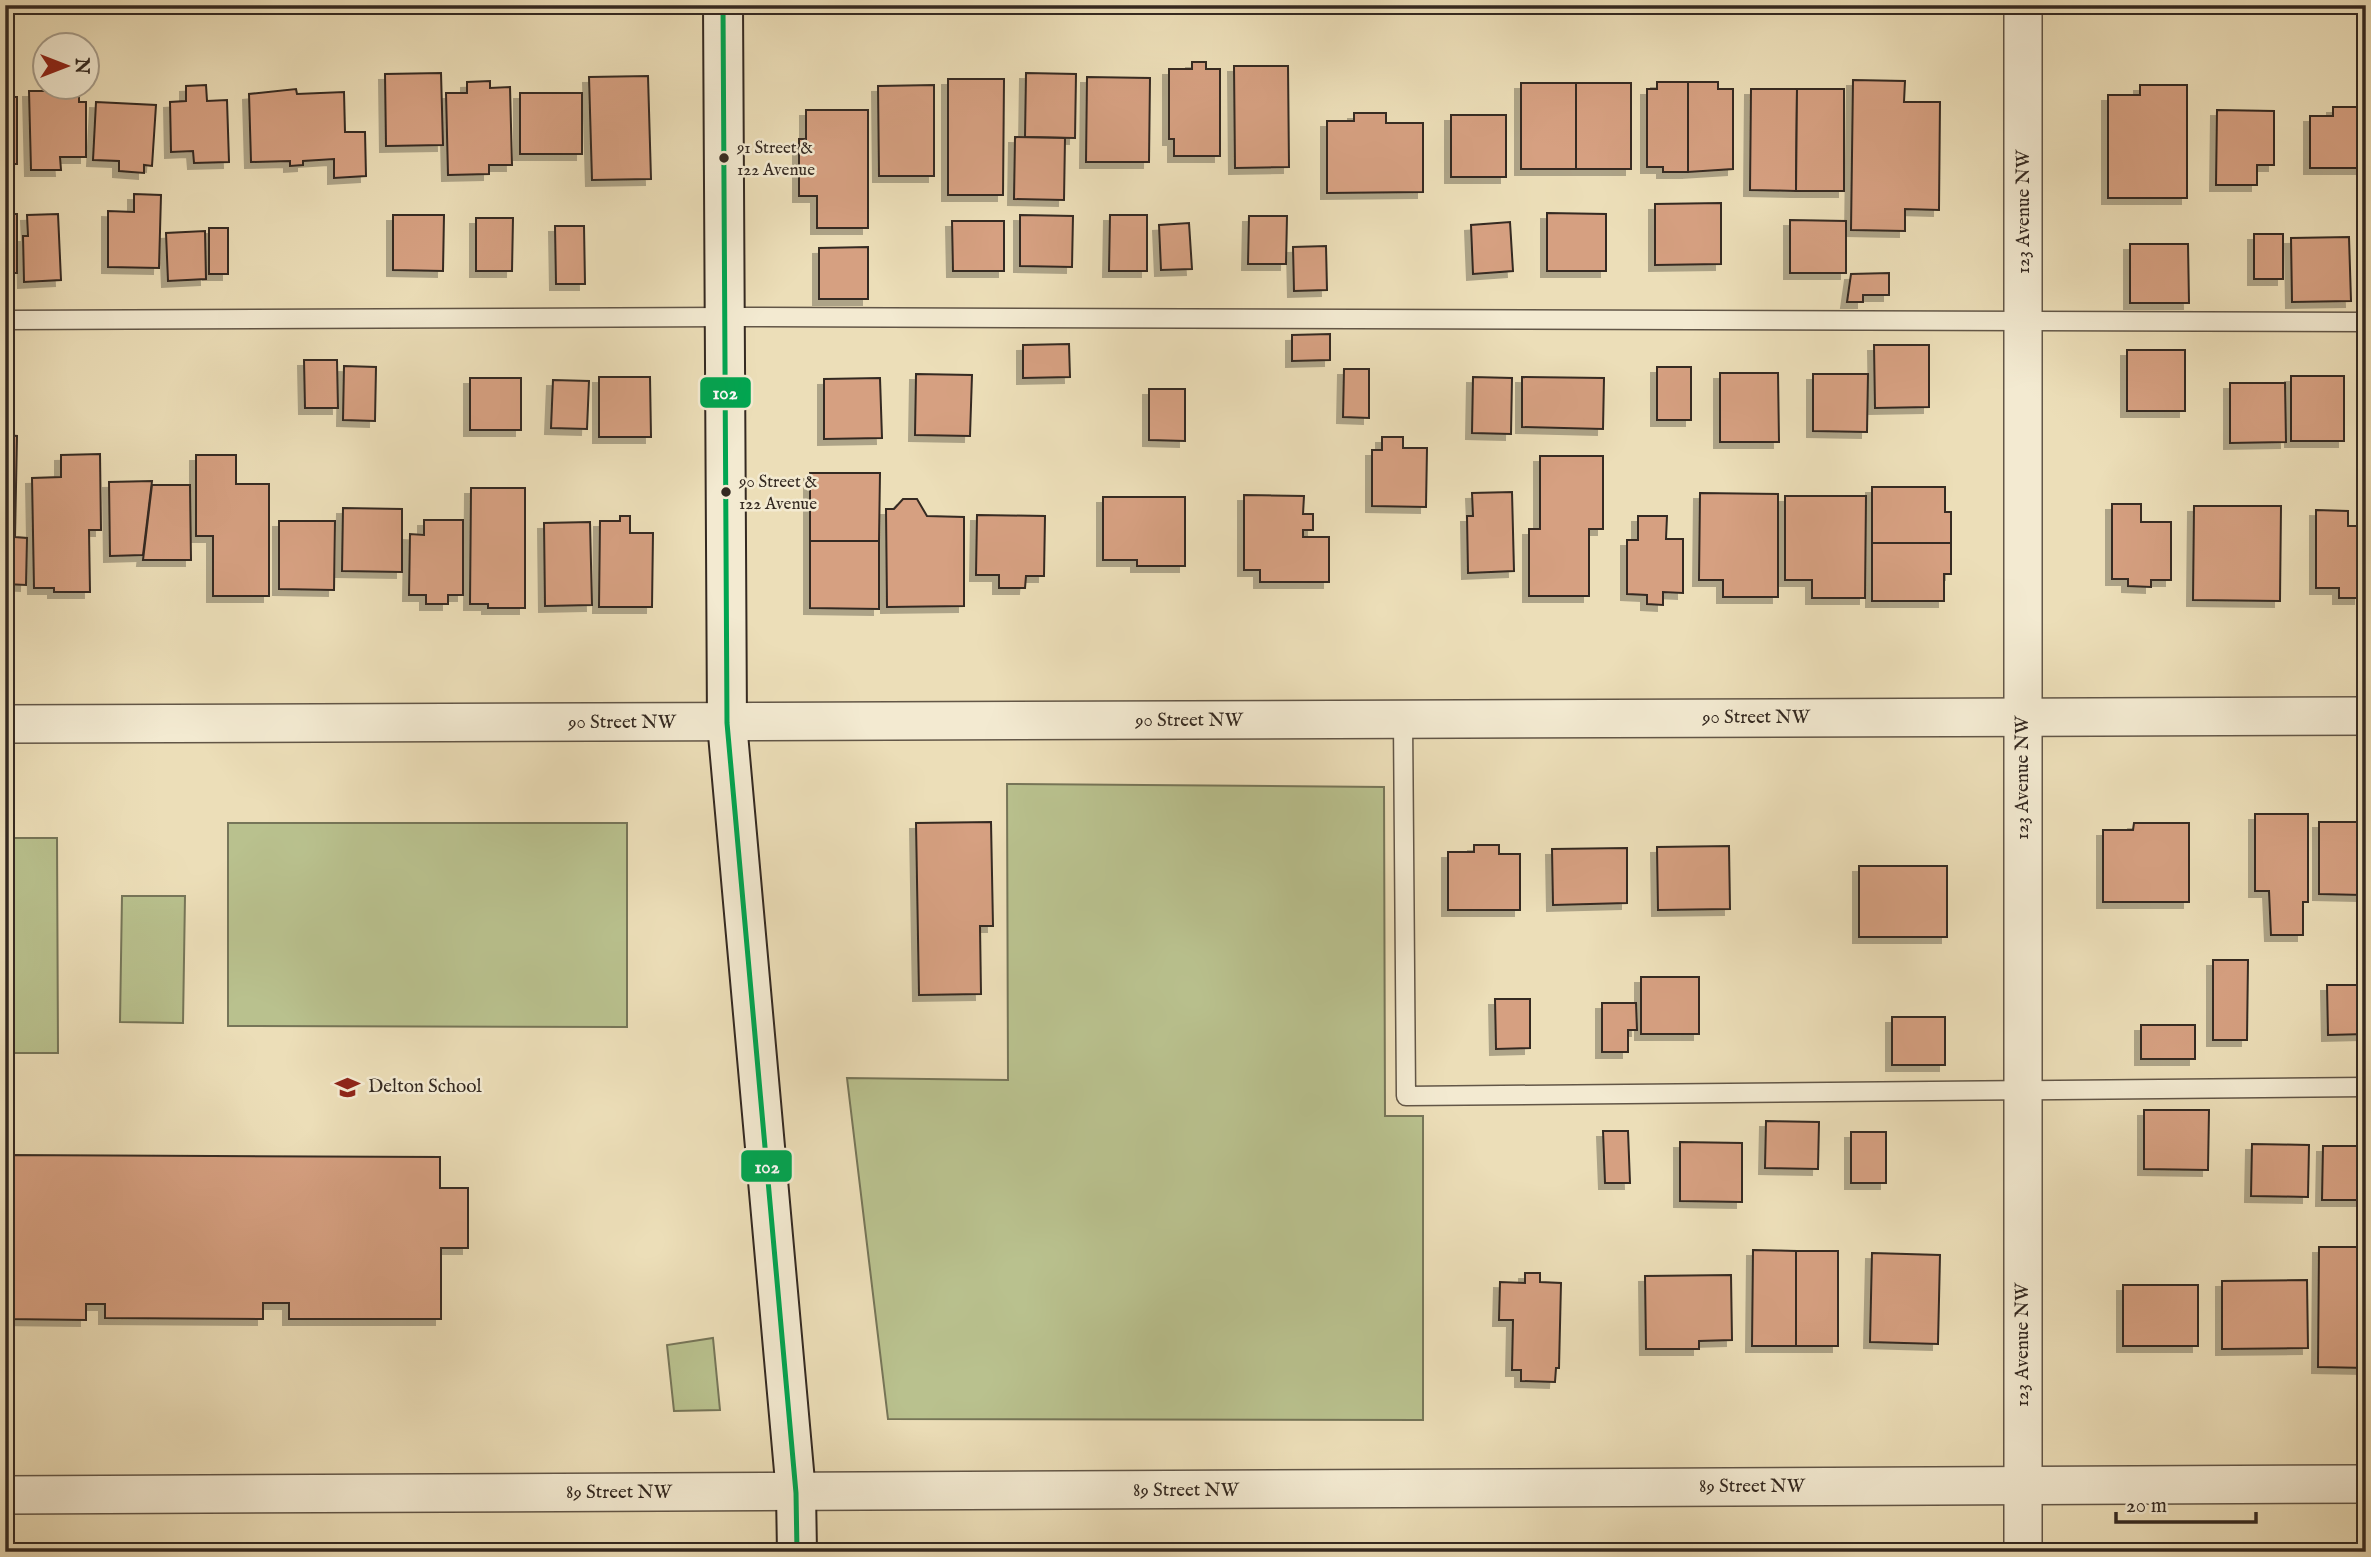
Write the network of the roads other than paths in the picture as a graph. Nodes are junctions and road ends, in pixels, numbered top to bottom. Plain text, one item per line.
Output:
1 (723, 5) edge
2 (2023, 5) edge
3 (723, 317) junction
4 (5, 320) edge
5 (2024, 321) junction
6 (2366, 322) edge
7 (2366, 716) edge
8 (2023, 718) junction
9 (7, 719) edge
10 (1402, 720) junction
11 (727, 723) junction
12 (2366, 1087) edge
13 (2023, 1088) junction
14 (2366, 1484) edge
15 (2023, 1486) junction
16 (796, 1493) junction
17 (5, 1495) edge
18 (797, 1552) edge
19 (2023, 1552) edge

1 - 3 street
2 - 5 street, 123 Avenue NW
3 - 4 lane
3 - 5 lane
3 - 11 street
5 - 6 lane
5 - 8 street, 123 Avenue NW
7 - 8 street, 90 Street NW
8 - 10 street, 90 Street NW
8 - 13 street, 123 Avenue NW
9 - 11 street, 90 Street NW
10 - 11 street, 90 Street NW
10 - 13 lane
11 - 16 street
12 - 13 lane
13 - 15 street, 123 Avenue NW
14 - 15 street, 89 Street NW
15 - 16 street, 89 Street NW
15 - 19 street, 123 Avenue NW
16 - 17 street, 89 Street NW
16 - 18 street

